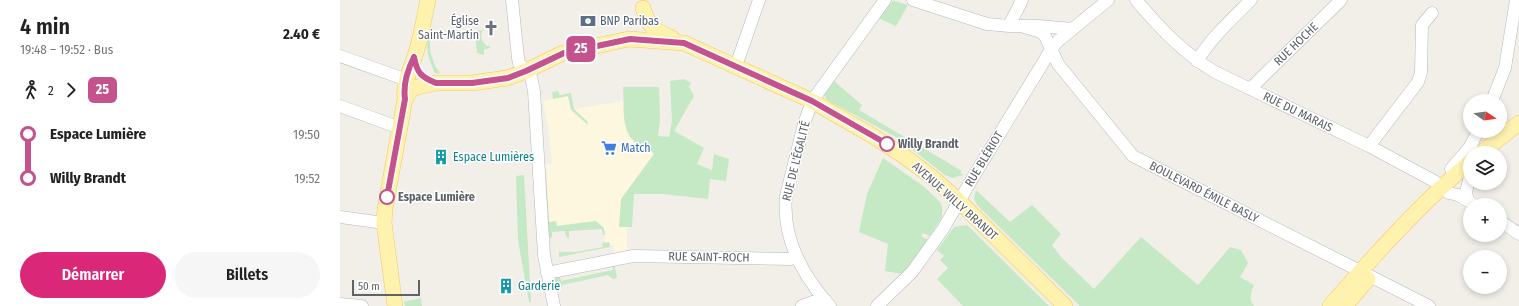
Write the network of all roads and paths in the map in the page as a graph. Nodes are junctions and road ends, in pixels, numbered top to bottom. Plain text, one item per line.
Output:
1 (428, 0) edge
2 (512, 0) edge
3 (759, 0) edge
4 (885, 0) edge
5 (1022, 0) edge
6 (1108, 0) edge
7 (1136, 0) edge
8 (1251, 0) edge
9 (1341, 0) edge
10 (1516, 0) edge
11 (920, 1) edge
12 (643, 4) edge
13 (1432, 13) dead end
14 (1009, 26) junction
15 (1024, 27) junction
16 (1073, 29) junction
17 (630, 39) junction
18 (684, 43) junction
19 (1052, 48) junction
20 (340, 56) edge
21 (414, 57) junction
22 (1197, 62) junction
23 (736, 66) junction
24 (526, 71) junction
25 (407, 80) junction
26 (436, 83) junction
27 (1252, 90) junction
28 (1495, 94) edge
29 (405, 99) junction
30 (812, 101) junction
31 (340, 106) edge
32 (1519, 123) edge
33 (400, 128) junction
34 (1519, 135) edge
35 (1475, 138) edge
36 (1369, 146) junction
37 (1490, 146) edge
38 (1506, 146) edge
39 (1451, 169) dead end
40 (1463, 170) edge
41 (1463, 180) edge
42 (1445, 190) junction
43 (1463, 198) edge
44 (960, 202) junction
45 (340, 217) edge
46 (384, 223) junction
47 (1507, 226) edge
48 (1519, 234) edge
49 (796, 257) junction
50 (1342, 261) junction
51 (547, 273) junction
52 (1366, 274) junction
53 (1346, 289) junction
54 (826, 302) edge
55 (340, 304) edge
56 (362, 306) edge
57 (395, 306) edge
58 (554, 306) edge
59 (802, 306) edge
60 (877, 306) edge
61 (1065, 306) edge
62 (1330, 306) edge
63 (1345, 306) edge
64 (1429, 306) edge

1 - 21 main road
2 - 24 street
3 - 23 street
4 - 30 street, RUE DE L'ÉGALITÉ
5 - 14 street
6 - 16 street, RUE BLÉRIOT
7 - 22 street, RUE DU MARAIS
8 - 22 street
9 - 27 street, RUE HOCHE
10 - 28 street
11 - 14 street
12 - 17 main road
12 - 18 main road, AVENUE WILLY BRANDT
13 - 36 street
14 - 15 street
15 - 16 street
15 - 19 street, BOULEVARD ÉMILE BASLY
16 - 19 street, RUE BLÉRIOT
17 - 18 main road
17 - 24 main road
18 - 23 main road, AVENUE WILLY BRANDT
19 - 44 street, RUE BLÉRIOT
19 - 50 street, BOULEVARD ÉMILE BASLY
20 - 25 street
21 - 25 main road
21 - 26 main road
22 - 27 street, RUE DU MARAIS
23 - 30 main road, AVENUE WILLY BRANDT
24 - 26 main road
24 - 51 street
25 - 29 main road
26 - 29 main road
27 - 36 street, RUE DU MARAIS
29 - 33 main road
30 - 44 main road, AVENUE WILLY BRANDT
30 - 49 street, RUE DE L'ÉGALITÉ
31 - 33 street
32 - 37 main road
33 - 46 main road
34 - 38 main road
35 - 39 street
36 - 42 street, RUE DU MARAIS
40 - 42 main road
41 - 42 main road
42 - 43 street, RUE DU MARAIS
42 - 52 main road
44 - 60 street, RUE BLÉRIOT
44 - 61 main road, AVENUE WILLY BRANDT
45 - 46 street
46 - 57 main road
47 - 48 street
49 - 51 street, RUE SAINT-ROCH
49 - 54 street, RUE DE L'ÉGALITÉ
50 - 52 street, BOULEVARD ÉMILE BASLY
50 - 53 street
51 - 58 street
52 - 53 main road
52 - 63 main road
52 - 64 street, BOULEVARD ÉMILE BASLY
53 - 62 main road
54 - 59 street
55 - 56 street

